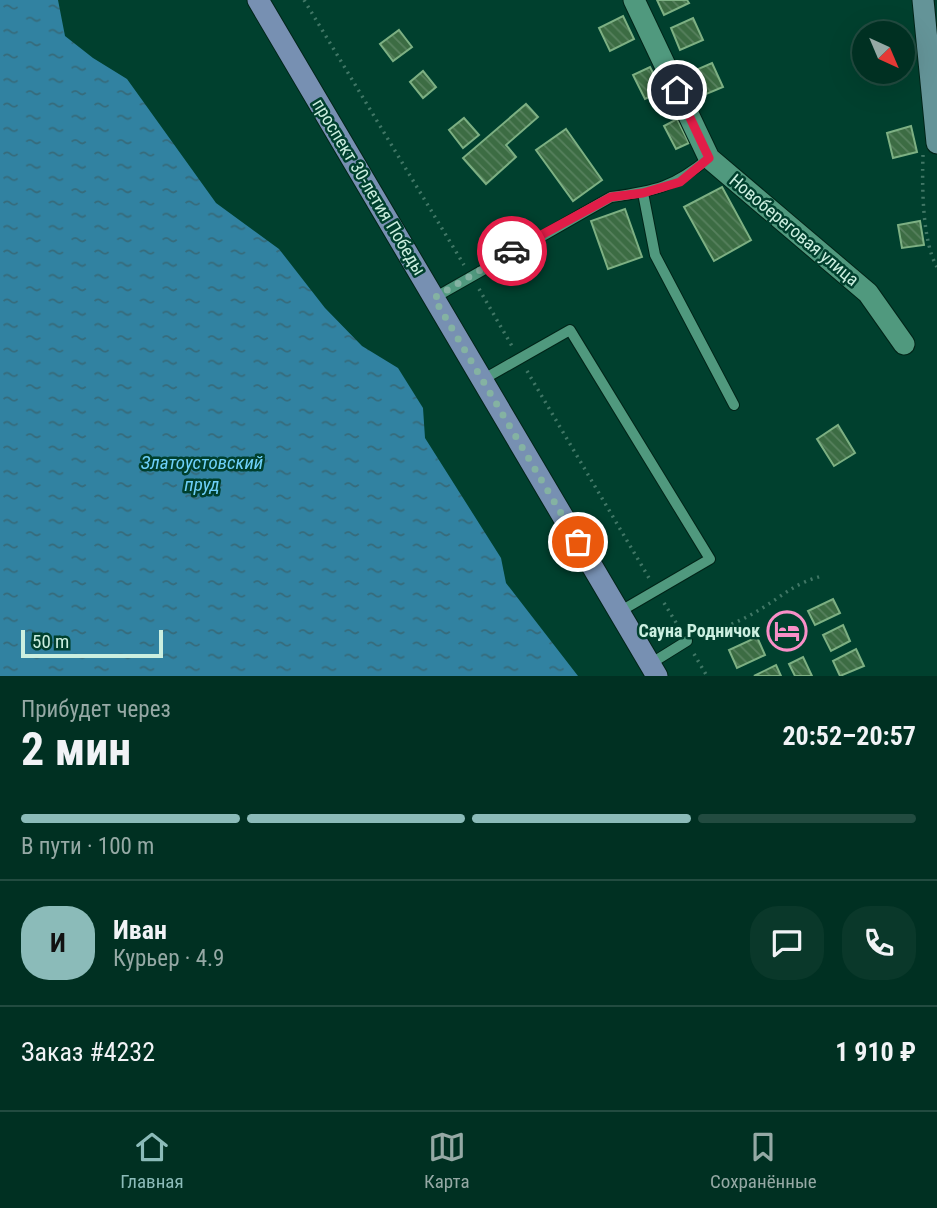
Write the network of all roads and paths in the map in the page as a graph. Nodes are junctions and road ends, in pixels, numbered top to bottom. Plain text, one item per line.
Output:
1 (258, 0) edge
2 (304, 0) edge
3 (634, 0) edge
4 (923, 0) edge
5 (930, 145) edge
6 (709, 158) junction
7 (643, 193) junction
8 (937, 267) edge
9 (471, 276) junction
10 (434, 298) junction
11 (904, 344) dead end
12 (520, 358) junction
13 (482, 380) junction
14 (734, 405) dead end
15 (822, 576) dead end
16 (656, 589) junction
17 (619, 612) junction
18 (687, 641) junction
19 (653, 670) edge
20 (707, 676) edge

1 - 10 main road, проспект 30-летия Победы
2 - 9 path
3 - 6 street, Новобереговая улица
4 - 5 main road
5 - 8 path
6 - 7 lane
6 - 11 street, Новобереговая улица
7 - 9 lane
7 - 14 lane
9 - 10 lane
9 - 12 path
10 - 13 main road, проспект 30-летия Победы
12 - 13 lane
12 - 16 path
12 - 16 lane
13 - 17 main road, проспект 30-летия Победы
15 - 18 path
16 - 17 lane
16 - 18 path
17 - 19 main road, проспект 30-летия Победы
18 - 19 lane
18 - 20 path

